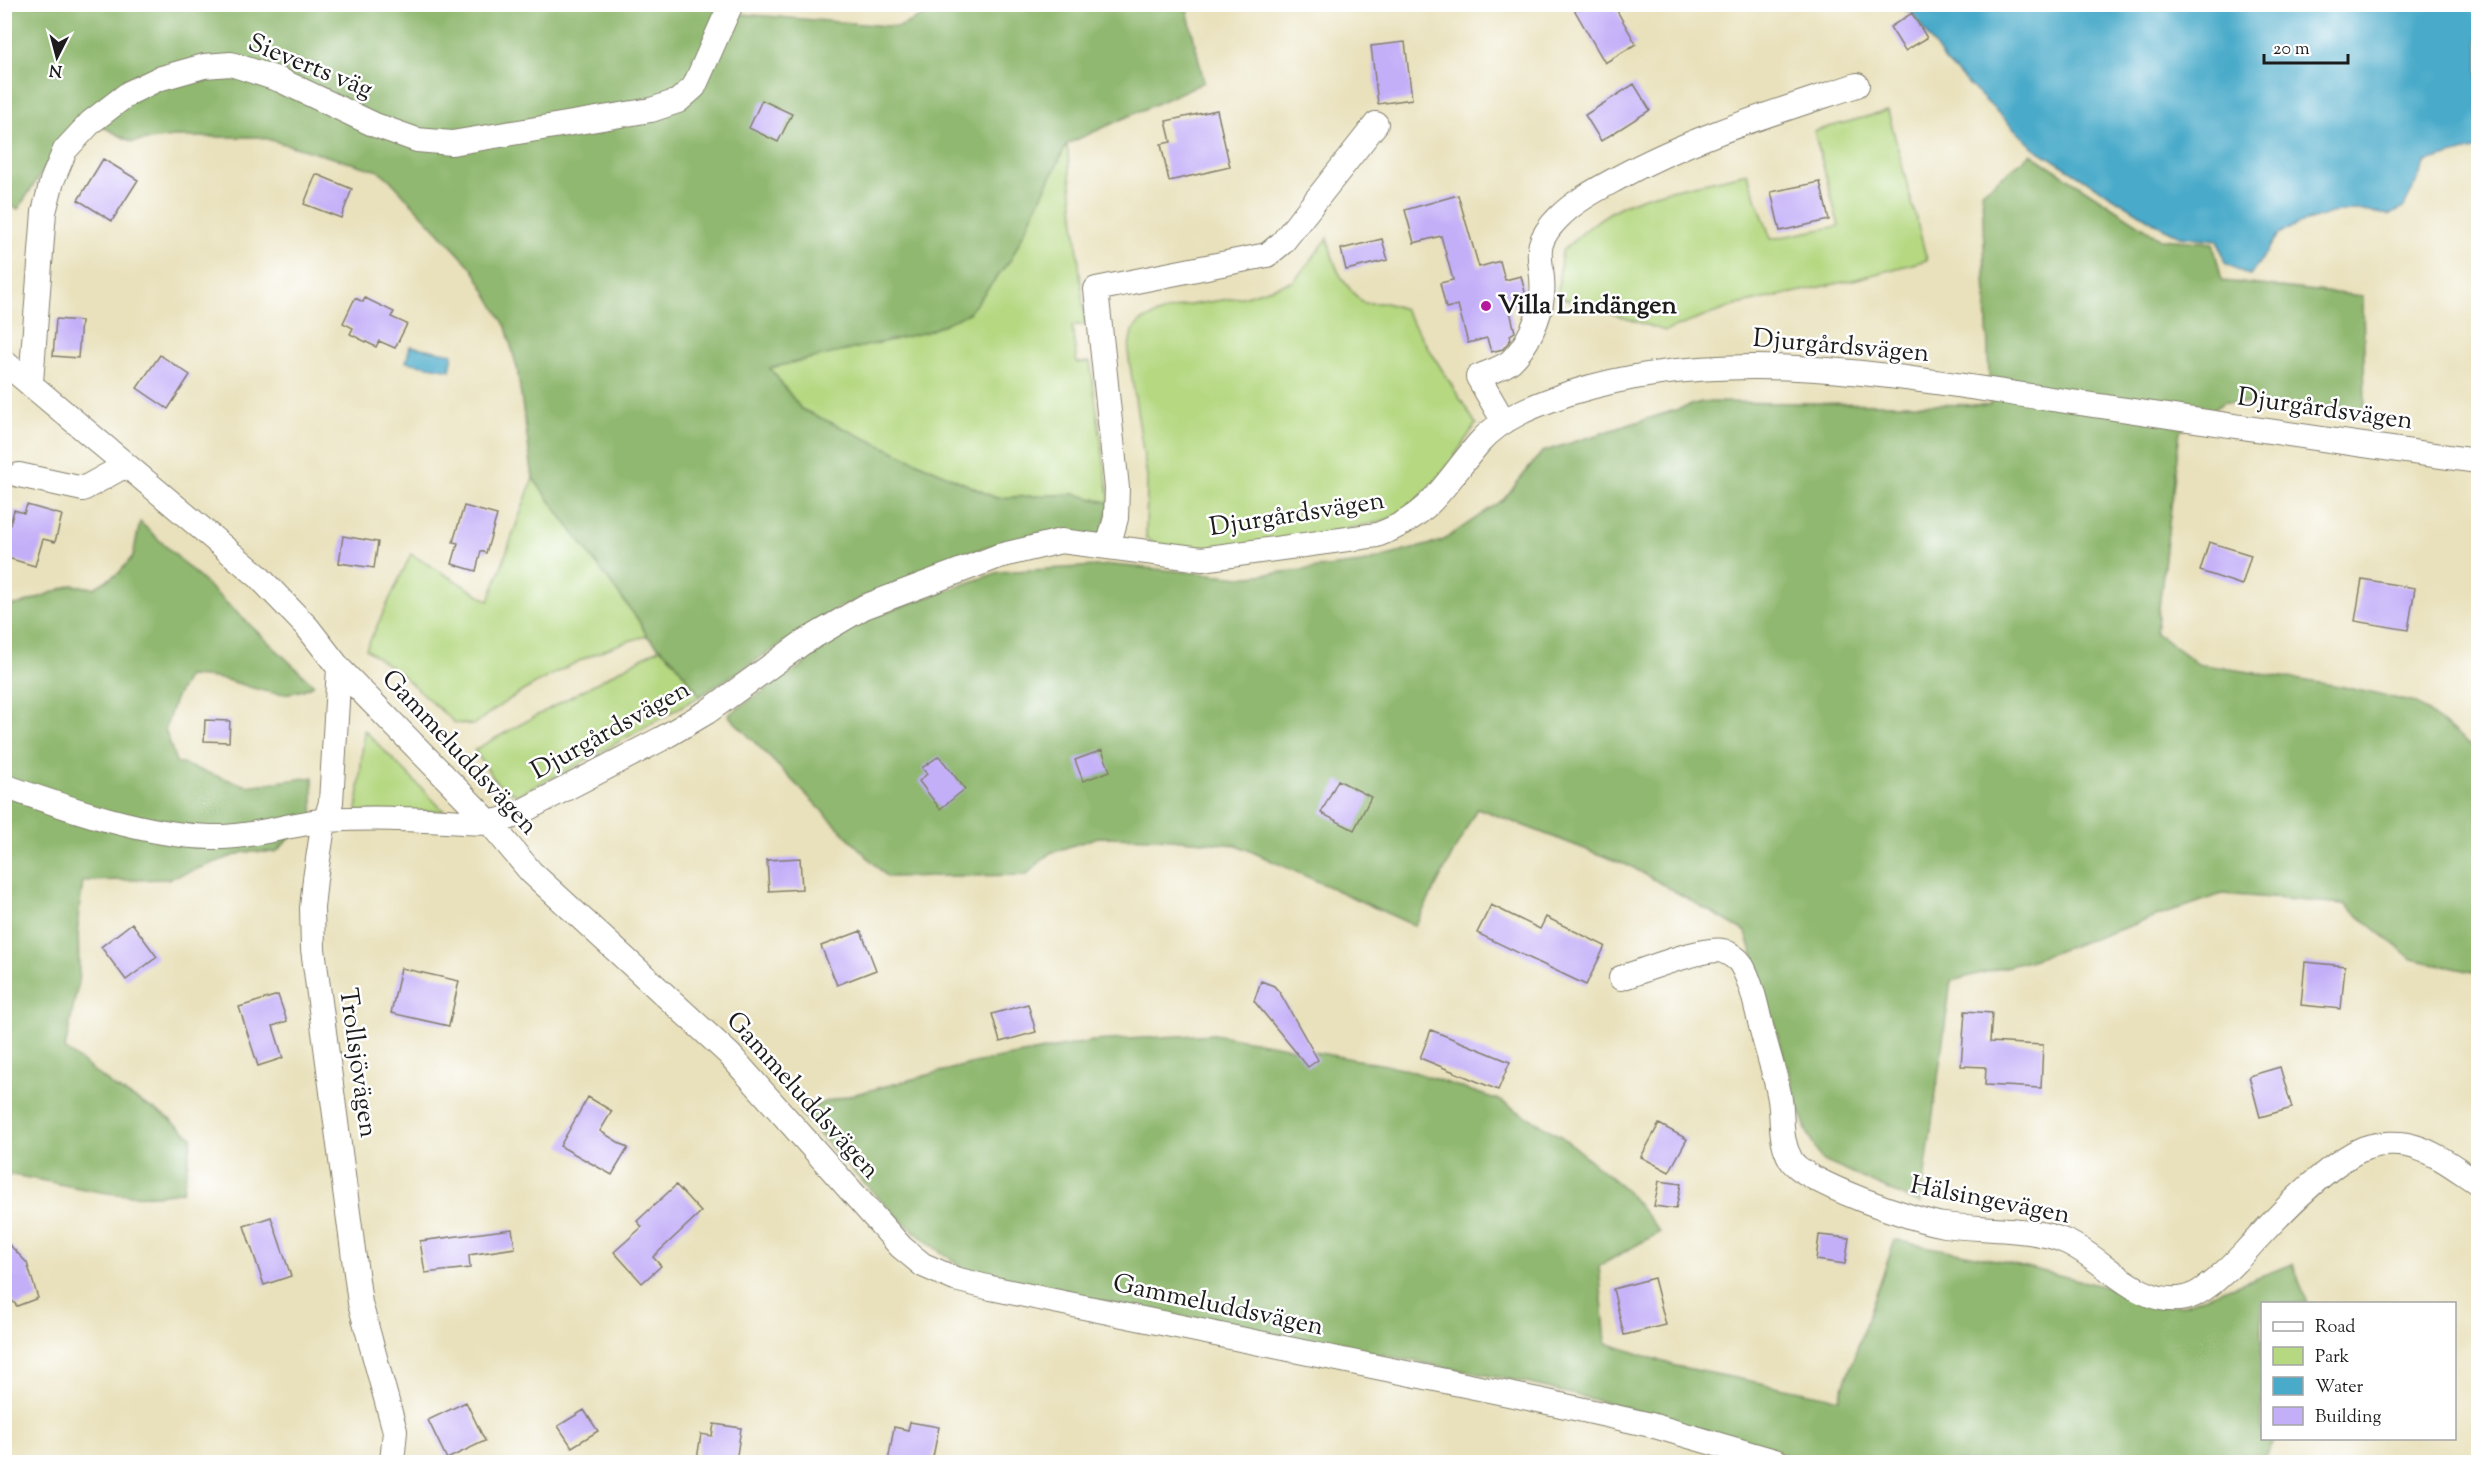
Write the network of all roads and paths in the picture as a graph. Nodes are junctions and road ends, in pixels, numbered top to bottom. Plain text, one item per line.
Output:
1 (731, 4) edge
2 (1857, 85) dead end
3 (1376, 124) dead end
4 (4, 362) edge
5 (31, 382) junction
6 (1504, 422) junction
7 (2478, 461) edge
8 (126, 465) junction
9 (19, 475) dead end
10 (1108, 547) junction
11 (339, 668) junction
12 (4, 786) edge
13 (328, 820) junction
14 (490, 823) junction
15 (1621, 978) dead end
16 (2478, 1184) edge
17 (392, 1462) edge
18 (1778, 1462) edge

1 - 5 street, Sieverts väg
2 - 6 street
3 - 10 street
4 - 5 street, Gammeluddsvägen
5 - 8 street, Gammeluddsvägen
6 - 7 street, Djurgårdsvägen
6 - 10 street, Djurgårdsvägen
8 - 9 street
8 - 11 street, Gammeluddsvägen
10 - 14 street, Djurgårdsvägen
11 - 13 street, Trollsjövägen
11 - 14 street, Gammeluddsvägen
12 - 13 street, Djurgårdsvägen
13 - 14 street, Djurgårdsvägen
13 - 17 street, Trollsjövägen
14 - 18 street, Gammeluddsvägen
15 - 16 street, Hälsingevägen

